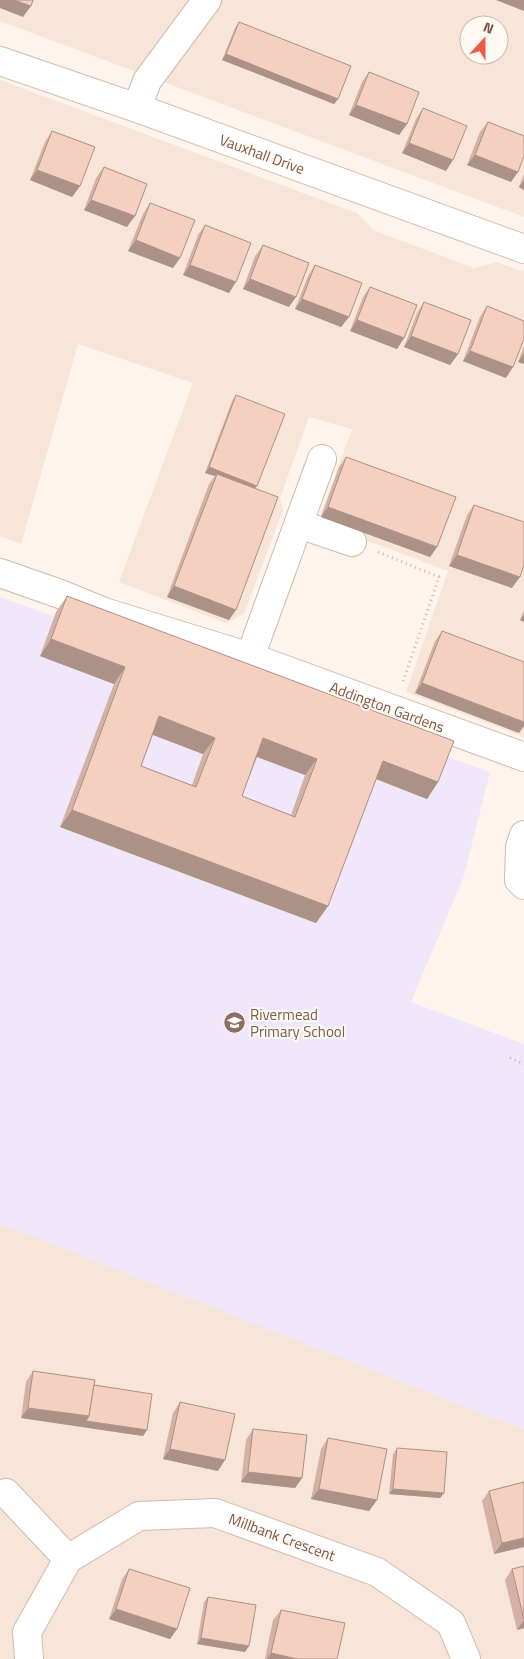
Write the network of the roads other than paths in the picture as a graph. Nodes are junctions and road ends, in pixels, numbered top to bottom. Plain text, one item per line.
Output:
1 (207, 0) edge
2 (0, 61) edge
3 (137, 108) junction
4 (524, 249) edge
5 (322, 459) dead end
6 (299, 524) junction
7 (352, 542) road end
8 (0, 573) edge
9 (250, 657) junction
10 (524, 757) edge
11 (524, 835) edge
12 (524, 885) edge
13 (6, 1493) dead end
14 (68, 1559) junction
15 (29, 1659) edge
16 (466, 1659) edge

1 - 3 street
2 - 3 street, Vauxhall Drive
3 - 4 street, Vauxhall Drive
5 - 6 street
6 - 7 street
6 - 9 street
8 - 9 street, Addington Gardens
9 - 10 street, Addington Gardens
11 - 12 street
13 - 14 street
14 - 15 street, Millbank Crescent
14 - 16 street, Millbank Crescent

